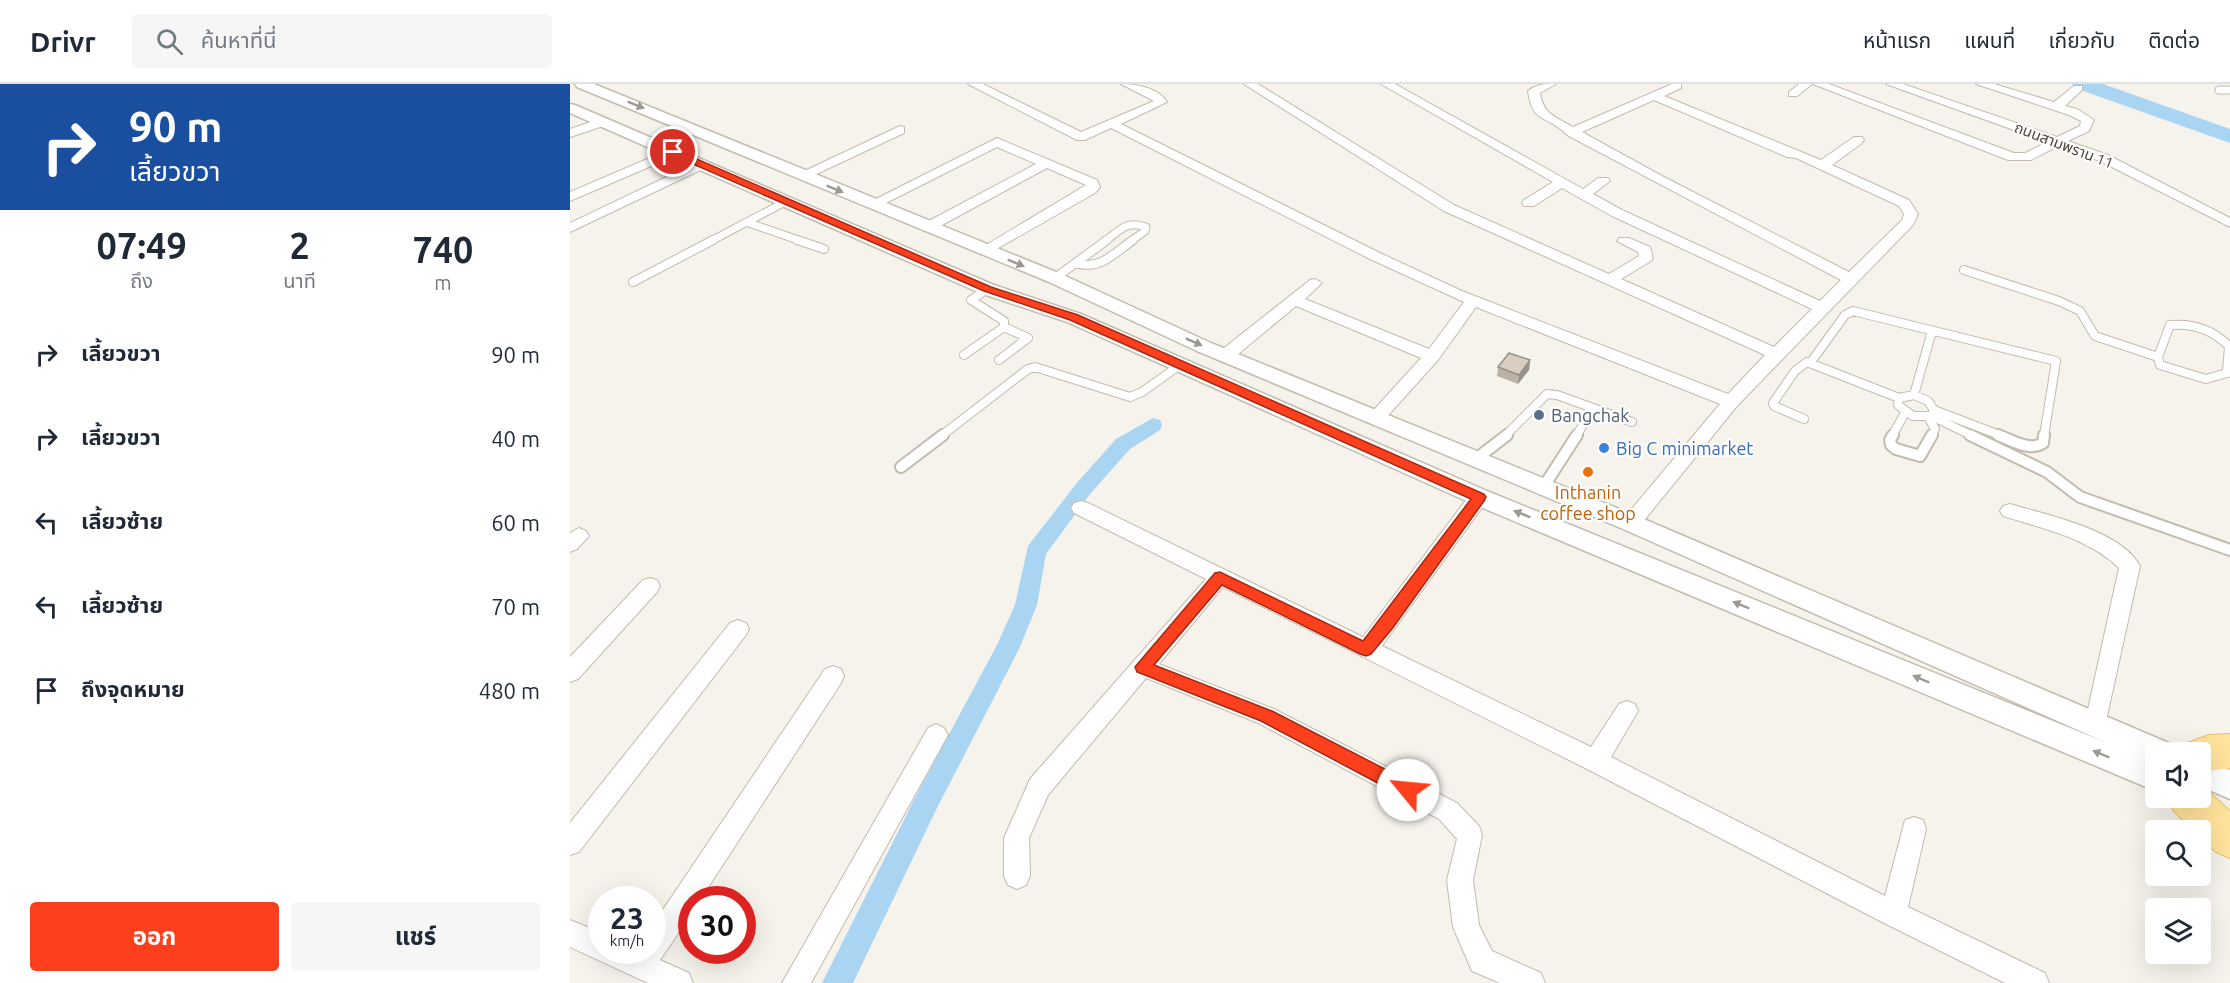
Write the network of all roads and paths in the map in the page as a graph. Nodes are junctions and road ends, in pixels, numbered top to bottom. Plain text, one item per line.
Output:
1 (582, 84) edge
2 (974, 84) edge
3 (1127, 84) edge
4 (1250, 84) edge
5 (1387, 84) edge
6 (1520, 84) edge
7 (1550, 84) edge
8 (1806, 84) edge
9 (1819, 84) edge
10 (1892, 84) edge
11 (1982, 84) edge
12 (1677, 86) dead end
13 (2078, 87) dead end
14 (2219, 90) dead end
15 (2230, 90) edge
16 (1534, 91) junction
17 (1793, 94) dead end
18 (1654, 96) junction
19 (2056, 107) junction
20 (572, 111) edge
21 (602, 122) junction
22 (1112, 124) junction
23 (900, 130) dead end
24 (1571, 132) junction
25 (570, 133) edge
26 (1858, 140) dead end
27 (2059, 141) junction
28 (673, 152) junction
29 (1047, 163) junction
30 (702, 164) junction
31 (1822, 166) junction
32 (803, 175) junction
33 (1603, 181) dead end
34 (1561, 183) junction
35 (1584, 194) junction
36 (570, 197) edge
37 (785, 202) junction
38 (1530, 203) dead end
39 (873, 204) junction
40 (903, 217) junction
41 (746, 222) junction
42 (2230, 223) edge
43 (928, 227) junction
44 (570, 228) edge
45 (867, 237) junction
46 (1624, 241) dead end
47 (824, 249) dead end
48 (986, 251) junction
49 (1076, 263) junction
50 (1964, 270) dead end
51 (1055, 278) junction
52 (1850, 279) junction
53 (1610, 280) junction
54 (633, 282) dead end
55 (1315, 283) dead end
56 (987, 289) junction
57 (1295, 300) junction
58 (1473, 301) junction
59 (1822, 308) junction
60 (1004, 327) junction
61 (1932, 331) junction
62 (1776, 354) junction
63 (964, 355) dead end
64 (1225, 356) junction
65 (1432, 356) junction
66 (2158, 357) junction
67 (999, 360) dead end
68 (1811, 362) junction
69 (1180, 364) junction
70 (2229, 371) edge
71 (1914, 395) junction
72 (1899, 398) junction
73 (1731, 402) junction
74 (1593, 409) junction
75 (1905, 412) junction
76 (1931, 414) junction
77 (1377, 417) junction
78 (1804, 419) dead end
79 (1632, 422) dead end
80 (1476, 459) junction
81 (901, 467) dead end
82 (1544, 486) junction
83 (1479, 497) junction
84 (1081, 508) dead end
85 (2010, 511) dead end
86 (1631, 523) junction
87 (2230, 550) edge
88 (1220, 578) junction
89 (650, 586) dead end
90 (738, 629) dead end
91 (1366, 649) junction
92 (1142, 667) junction
93 (570, 672) edge
94 (833, 675) dead end
95 (1627, 711) dead end
96 (2096, 723) junction
97 (936, 735) dead end
98 (2145, 746) edge
99 (2230, 751) edge
100 (2211, 752) edge
101 (1595, 760) junction
102 (2145, 772) edge
103 (2211, 776) edge
104 (2230, 785) edge
105 (2211, 801) edge
106 (2198, 808) edge
107 (2230, 810) edge
108 (1914, 829) dead end
109 (2230, 838) edge
110 (570, 843) edge
111 (1017, 876) dead end
112 (1893, 914) junction
113 (570, 933) edge
114 (666, 936) edge
115 (588, 941) edge
116 (648, 964) edge
117 (679, 983) edge
118 (796, 983) edge
119 (1531, 983) edge
120 (2036, 983) edge

1 -> 32 street
2 - 22 street
3 - 22 street
4 - 53 street
5 - 34 street
6 - 16 street
7 - 16 street
8 - 17 street
9 - 27 street
10 - 27 street, ถนนสามพราน 11
11 - 19 street
12 - 18 street
13 - 19 street
14 - 15 lane
16 - 24 street
18 - 24 street
18 - 31 street
19 - 27 street
20 - 21 street
21 - 25 street
21 - 28 street
22 - 58 street
23 - 32 street
24 - 52 street
26 - 31 street
27 - 42 street, ถนนสามพราน 11
28 - 30 street
28 - 36 street
29 - 39 street
29 - 43 street
29 - 48 street
30 - 37 street
30 - 44 street
31 - 52 street
32 -> 39 street
33 - 35 street
34 - 35 street
34 - 38 street
35 - 59 street
37 - 41 lane
37 - 45 street
39 - 40 street
40 - 43 street
40 - 45 street
41 - 47 lane
41 - 54 lane
43 - 48 street
45 - 56 street
46 - 53 street
48 -> 51 street
49 - 49 lane
49 - 51 lane
50 - 66 lane
51 -> 64 street
52 - 59 street
53 - 62 street
55 - 57 street
56 - 60 lane
56 - 69 street
57 - 64 street
57 - 65 street
58 - 65 street
58 - 73 street
59 - 62 street
60 - 63 lane
60 - 67 lane
61 - 68 lane
61 - 71 lane
61 - 76 lane
62 - 73 street
64 - 77 street
65 - 77 street
66 - 70 lane
66 - 70 lane
68 - 72 lane
68 - 78 lane
69 - 81 lane
69 - 83 street
71 - 72 lane
71 - 76 lane
72 - 75 lane
73 - 86 street
74 - 79 lane
74 - 80 lane
74 - 82 lane
75 - 76 lane
75 - 76 lane
76 - 87 lane
77 - 80 street
80 - 82 street
82 - 86 street
83 - 91 street
102 -> 83 street
84 - 88 street
85 - 96 street
86 - 96 street
88 - 91 street
88 - 92 street
89 - 93 street
90 - 110 street
91 - 101 street
92 - 111 street
92 - 119 street
94 - 114 street
95 - 101 street
96 - 98 street
97 - 118 street
99 - 100 main road
101 - 112 street
103 - 104 street
105 - 107 street
106 - 109 main road
108 - 112 street
112 - 120 street
113 - 115 street
116 - 117 street

